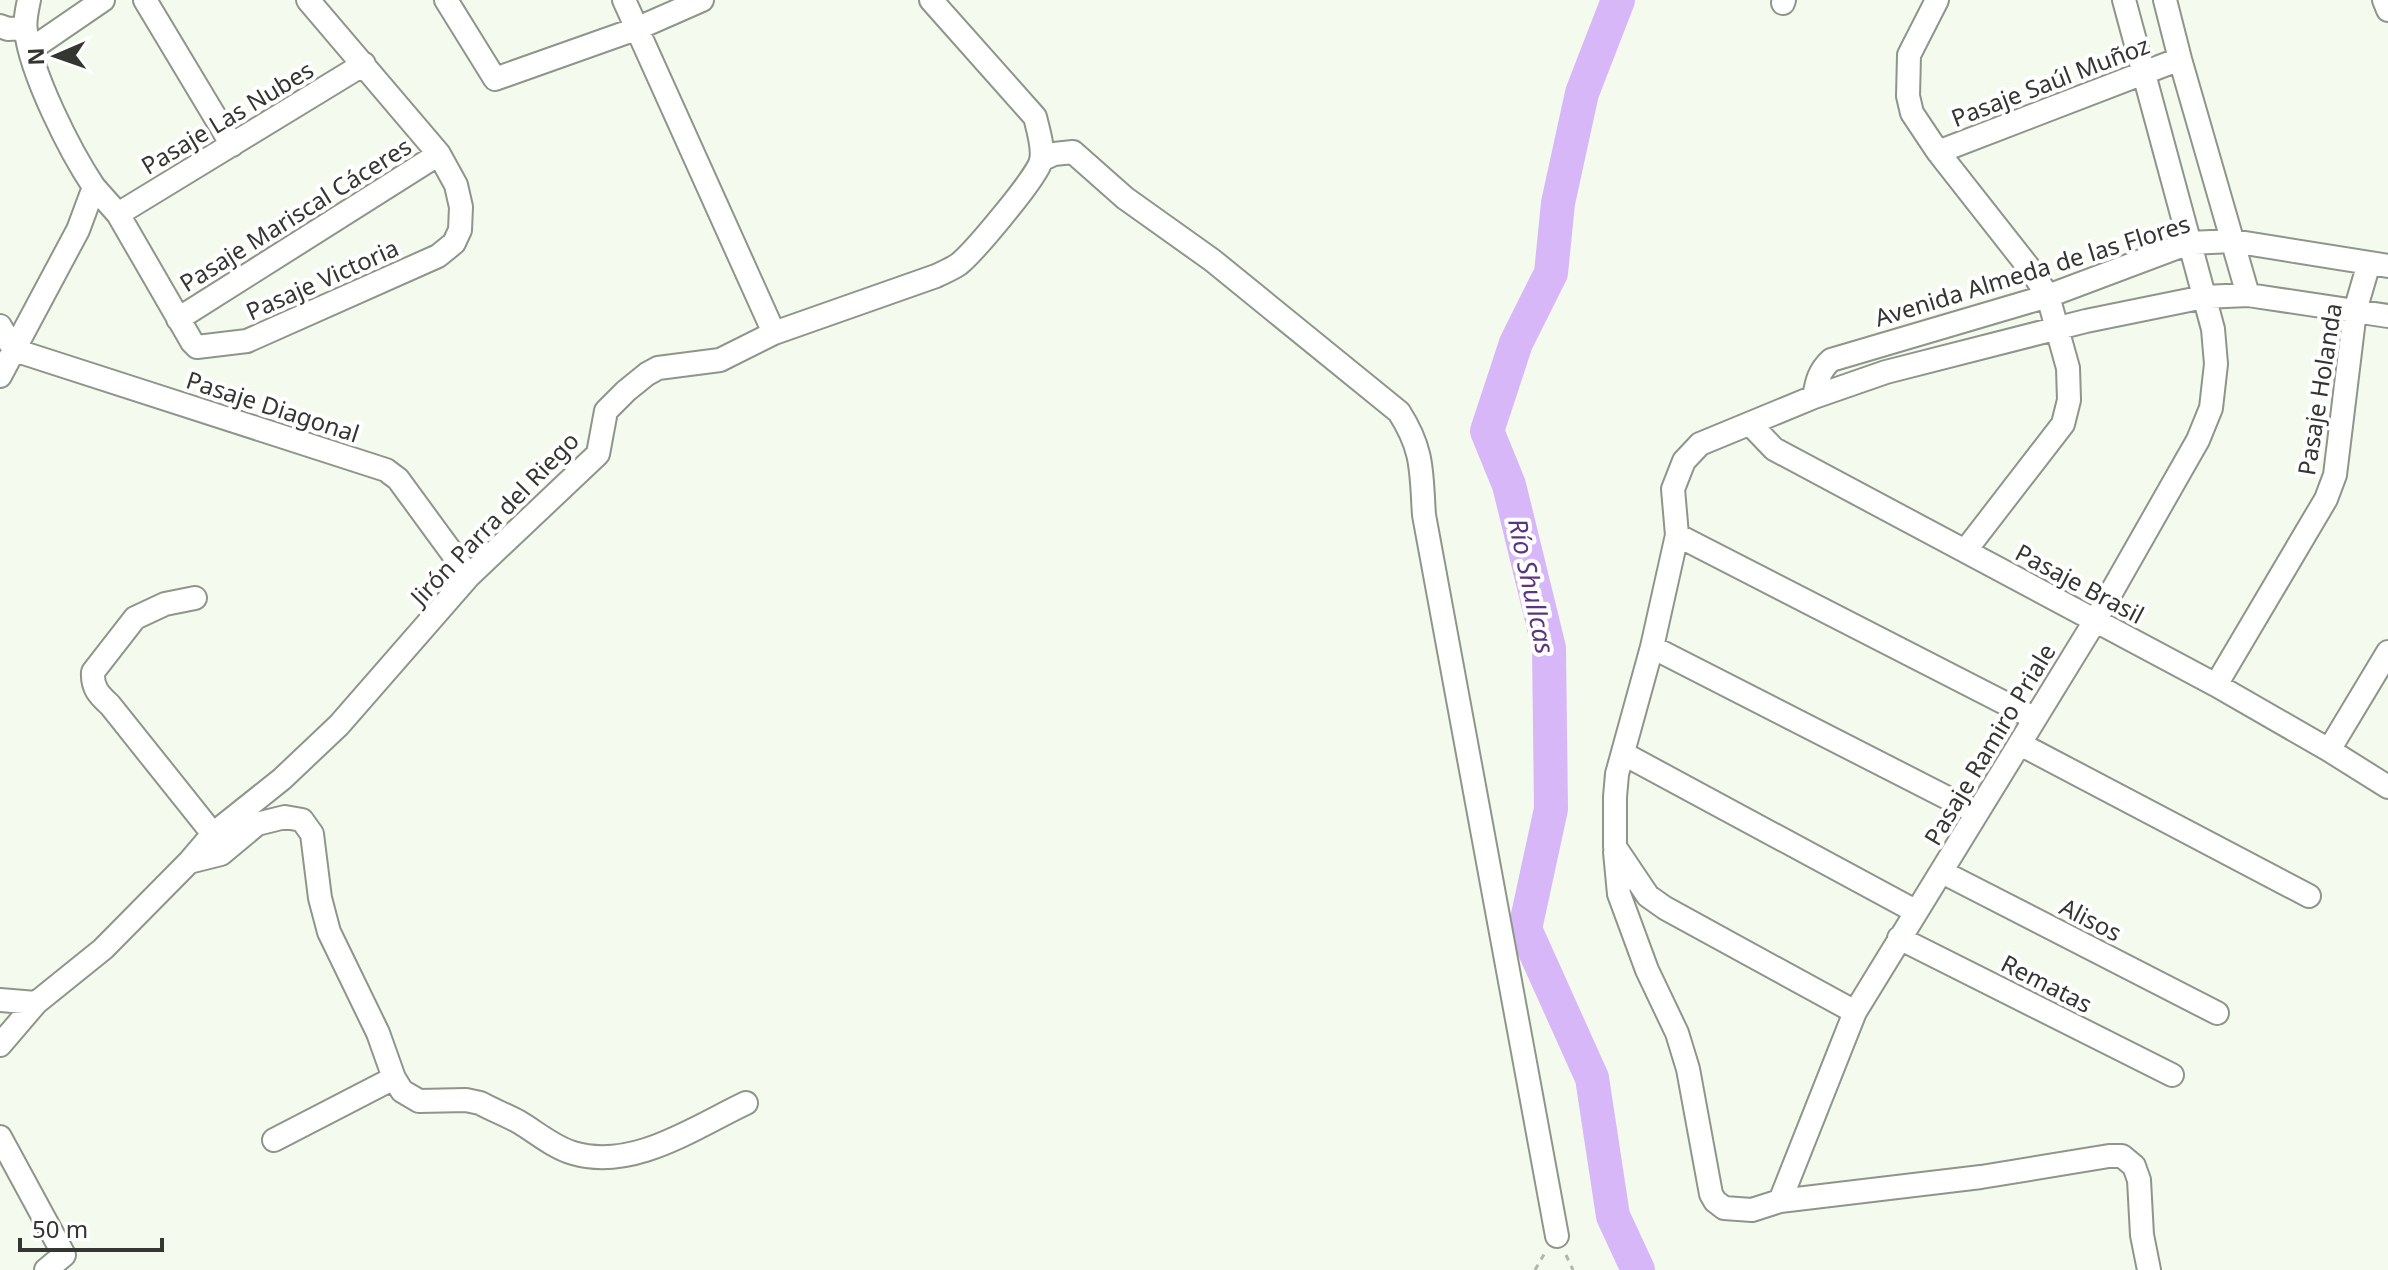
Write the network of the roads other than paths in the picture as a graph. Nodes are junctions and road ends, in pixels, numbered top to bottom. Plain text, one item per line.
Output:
1 (29, 0) edge
2 (103, 0) edge
3 (145, 0) edge
4 (308, 0) edge
5 (446, 0) edge
6 (624, 0) edge
7 (702, 0) edge
8 (931, 0) edge
9 (1937, 0) edge
10 (2124, 0) edge
11 (2165, 0) edge
12 (2384, 0) edge
13 (2388, 10) edge
14 (0, 26) edge
15 (636, 29) junction
16 (28, 39) junction
17 (2180, 59) junction
18 (364, 64) junction
19 (2143, 73) junction
20 (1035, 117) junction
21 (232, 145) junction
22 (1073, 152) junction
23 (1938, 152) junction
24 (439, 154) junction
25 (1041, 160) junction
26 (94, 187) junction
27 (118, 214) junction
28 (2233, 241) junction
29 (2189, 243) junction
30 (2378, 264) edge
31 (2248, 295) junction
32 (2048, 296) junction
33 (2204, 297) junction
34 (2355, 311) junction
35 (2388, 316) edge
36 (178, 319) junction
37 (0, 326) edge
38 (2057, 328) junction
39 (774, 333) junction
40 (14, 350) junction
41 (0, 376) edge
42 (1814, 397) junction
43 (1750, 424) junction
44 (1677, 535) junction
45 (1965, 551) junction
46 (469, 576) junction
47 (195, 598) dead end
48 (2095, 621) junction
49 (1652, 647) junction
50 (2388, 652) edge
51 (2216, 685) junction
52 (2034, 718) junction
53 (2020, 744) junction
54 (2329, 750) junction
55 (1624, 754) junction
56 (2388, 787) edge
57 (1977, 813) junction
58 (213, 834) junction
59 (1615, 847) junction
60 (189, 862) junction
61 (1942, 872) junction
62 (2309, 896) dead end
63 (1915, 911) junction
64 (1899, 938) junction
65 (0, 1000) edge
66 (36, 1003) junction
67 (1855, 1012) junction
68 (2217, 1013) dead end
69 (0, 1045) edge
70 (2172, 1075) dead end
71 (394, 1078) junction
72 (746, 1103) dead end
73 (0, 1137) edge
74 (274, 1140) dead end
75 (1780, 1201) junction
76 (1557, 1236) dead end
77 (68, 1262) edge
78 (46, 1270) edge
79 (2149, 1270) edge

1 - 16 street
2 - 16 street
3 - 21 street
4 - 18 street
5 - 15 street
6 - 15 street
7 - 15 street
8 - 20 street
9 - 23 street
10 - 19 street, Pasaje Ramiro Priale
11 - 17 street
12 - 13 street
14 - 16 street
15 - 39 street
16 - 26 street
17 - 19 street, Pasaje Saúl Muñoz
17 - 28 street
18 - 21 street, Pasaje Las Nubes
18 - 24 street
19 - 23 street, Pasaje Saúl Muñoz
19 - 29 street, Pasaje Ramiro Priale
20 - 22 street
20 - 25 street
21 - 27 street, Pasaje Las Nubes
22 - 25 street
22 - 76 street
23 - 32 street
24 - 36 street, Pasaje Mariscal Cáceres
24 - 36 street, Pasaje Victoria
25 - 39 street, Jirón Parra del Riego
26 - 27 street
26 - 40 street
27 - 36 street
28 - 29 street, Avenida Almeda de las Flores
28 - 30 street, Avenida Almeda de las Flores
28 - 31 street
29 - 32 street, Avenida Almeda de las Flores
29 - 33 street, Pasaje Ramiro Priale
30 - 34 street, Pasaje Holanda
31 - 33 street
31 - 34 street
32 - 38 street
32 - 42 street, Avenida Almeda de las Flores
33 - 38 street
33 - 48 street, Pasaje Ramiro Priale
34 - 35 street
34 - 51 street, Pasaje Holanda
37 - 40 street
38 - 42 street
38 - 45 street
39 - 46 street, Jirón Parra del Riego
40 - 41 street
40 - 46 street, Pasaje Diagonal
42 - 43 street
43 - 44 street
43 - 45 street, Pasaje Brasil
44 - 49 street
44 - 52 street
45 - 48 street, Pasaje Brasil
46 - 58 street, Jirón Parra del Riego
47 - 58 street
48 - 51 street, Pasaje Brasil
48 - 52 street, Pasaje Ramiro Priale
49 - 55 street
49 - 57 street
50 - 54 street
51 - 54 street, Pasaje Brasil
52 - 53 street, Pasaje Ramiro Priale
53 - 57 street, Pasaje Ramiro Priale
53 - 62 street
54 - 56 street, Pasaje Brasil
55 - 59 street
55 - 63 street
57 - 61 street, Pasaje Ramiro Priale
58 - 60 street, Jirón Parra del Riego
59 - 67 street
59 - 75 street
60 - 66 street, Jirón Parra del Riego
60 - 71 street
61 - 63 street, Pasaje Ramiro Priale
61 - 68 street, Alisos
63 - 64 street, Pasaje Ramiro Priale
64 - 67 street, Pasaje Ramiro Priale
64 - 70 street, Rematas
65 - 66 street
66 - 69 street, Jirón Parra del Riego
67 - 75 street, Pasaje Ramiro Priale
71 - 72 street
71 - 74 street
73 - 77 street
75 - 79 street
77 - 78 street

